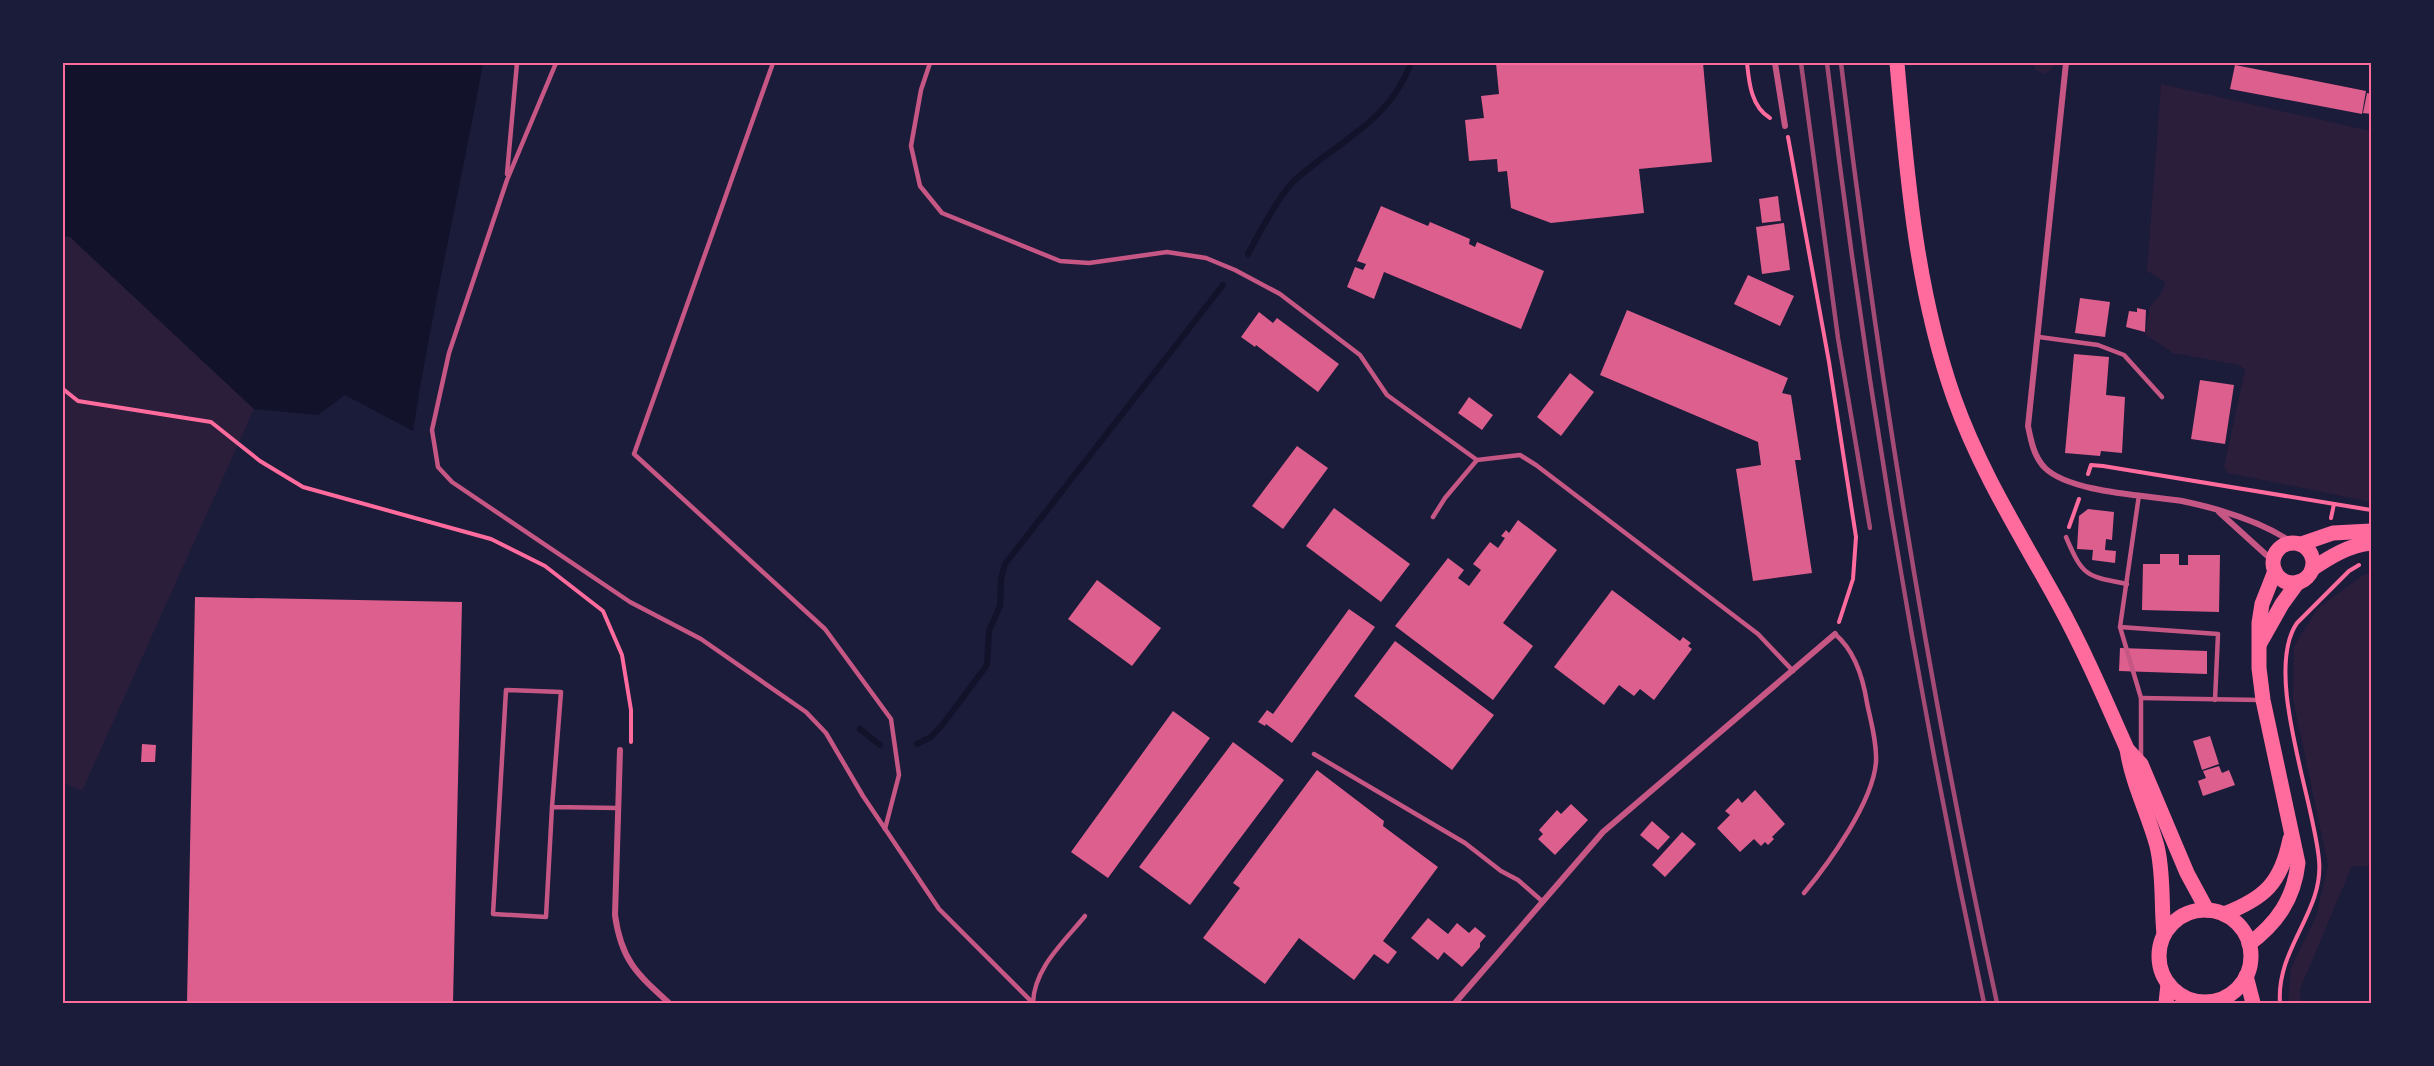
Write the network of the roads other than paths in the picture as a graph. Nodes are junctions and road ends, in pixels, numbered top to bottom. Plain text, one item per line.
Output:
1 (517, 63) edge
2 (556, 63) edge
3 (773, 63) edge
4 (930, 63) edge
5 (1775, 63) edge
6 (1897, 63) edge
7 (2066, 63) edge
8 (1785, 126) road end
9 (507, 180) junction
10 (2039, 337) junction
11 (2162, 397) dead end
12 (1477, 460) junction
13 (2139, 495) junction
14 (2216, 510) junction
15 (1433, 517) dead end
16 (2371, 531) edge
17 (2066, 537) road end
18 (2371, 543) edge
19 (2297, 544) junction
20 (2274, 566) junction
21 (2312, 569) junction
22 (2298, 582) junction
23 (2127, 584) junction
24 (2120, 627) junction
25 (1835, 634) joint
26 (2260, 643) junction
27 (1793, 671) junction
28 (2141, 698) junction
29 (2215, 700) junction
30 (2263, 700) junction
31 (2127, 749) junction
32 (620, 750) dead end
33 (1314, 754) dead end
34 (2141, 764) junction
35 (552, 807) junction
36 (618, 808) junction
37 (885, 829) junction
38 (2291, 834) junction
39 (1804, 893) dead end
40 (1542, 901) junction
41 (2207, 910) junction
42 (2224, 914) junction
43 (1085, 916) dead end
44 (2164, 934) junction
45 (2249, 944) junction
46 (2246, 976) junction
47 (2168, 984) junction
48 (2208, 1002) edge
49 (669, 1003) edge
50 (1033, 1003) edge
51 (1455, 1003) edge
52 (2166, 1003) edge
53 (2253, 1003) edge

1 - 9 lane
2 - 9 lane
3 - 37 lane
4 - 12 lane
5 - 8 street
6 - 31 main road
7 - 10 street
9 - 37 lane
10 - 11 lane
10 - 13 street
12 - 15 lane
12 - 27 lane
13 - 14 street
13 - 23 lane
14 - 19 street
14 - 20 street
16 - 19 main road
17 - 23 lane
18 - 21 main road
19 - 20 main road
19 - 21 main road
20 - 22 main road
20 - 26 main road
21 - 22 main road
22 - 26 main road
23 - 24 lane
24 - 28 lane
24 - 29 lane
25 - 27 street
25 - 39 lane
26 - 30 main road
27 - 40 street
28 - 29 lane
28 - 34 lane
29 - 30 lane
30 - 38 main road
31 - 34 main road
31 - 44 main road
32 - 36 street
33 - 40 lane
34 - 41 main road
35 - 35 lane
35 - 36 lane
36 - 49 street
37 - 50 lane
38 - 42 main road
38 - 45 main road
40 - 51 street
41 - 42 main road
41 - 44 main road
42 - 45 main road
43 - 50 lane
44 - 47 main road
45 - 46 main road
46 - 48 main road
46 - 53 main road
47 - 48 main road
47 - 52 main road

